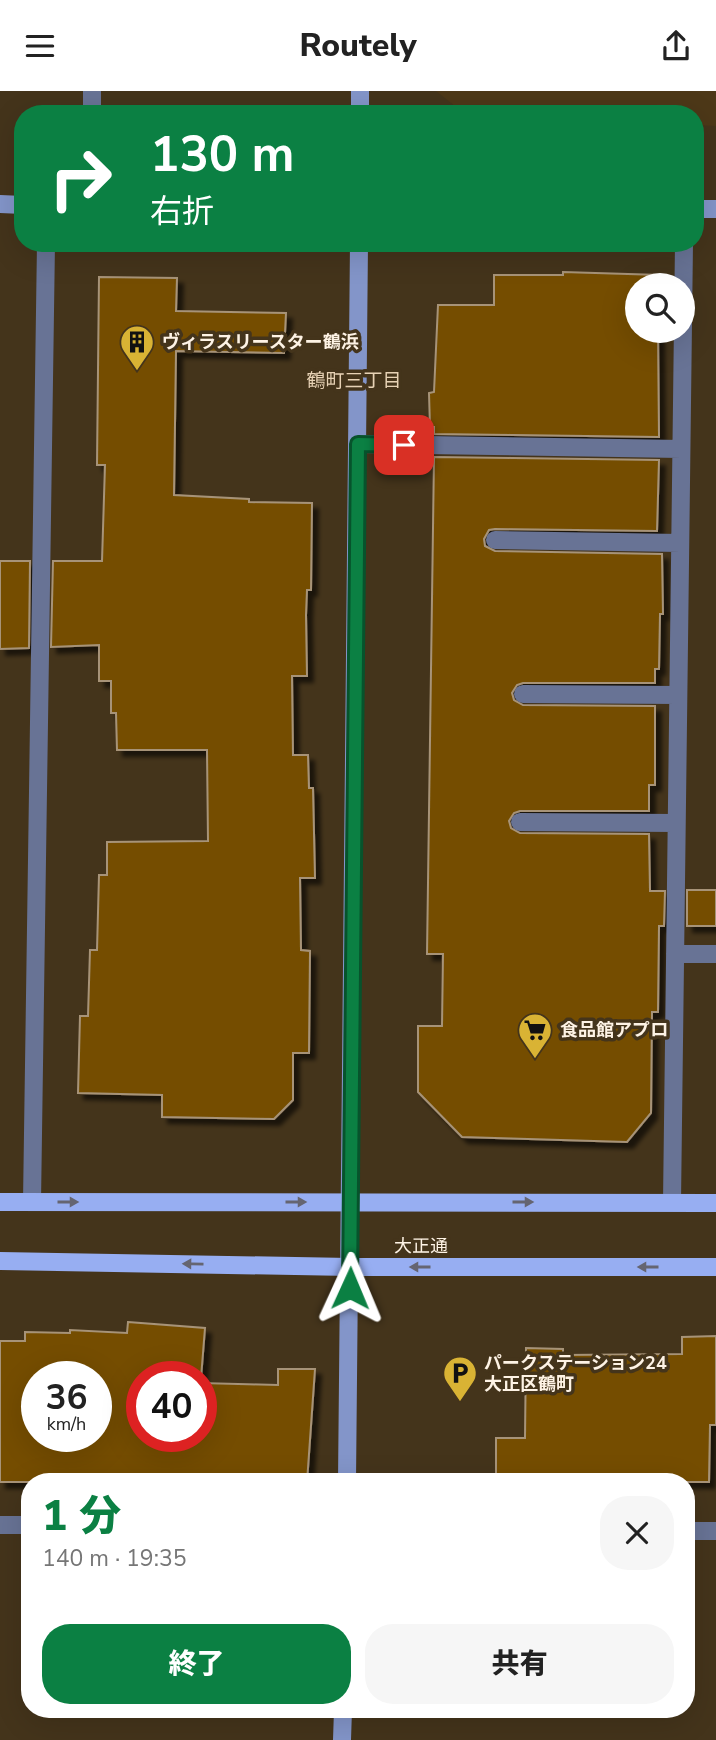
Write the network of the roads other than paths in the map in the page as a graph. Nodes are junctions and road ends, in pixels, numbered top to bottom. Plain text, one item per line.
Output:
1 (46, 252) edge
2 (359, 252) edge
3 (684, 252) edge
4 (358, 444) junction
5 (681, 449) junction
6 (495, 540) dead end
7 (680, 543) junction
8 (523, 694) dead end
9 (678, 695) junction
10 (520, 822) dead end
11 (676, 823) junction
12 (675, 954) junction
13 (716, 954) edge
14 (0, 1202) edge
15 (32, 1202) junction
16 (350, 1202) junction
17 (672, 1202) junction
18 (716, 1203) edge
19 (0, 1261) edge
20 (350, 1267) junction
21 (716, 1267) edge
22 (347, 1473) edge
23 (0, 1525) edge
24 (21, 1525) edge
25 (695, 1531) edge
26 (716, 1531) edge
27 (343, 1718) edge
28 (342, 1740) edge

1 - 15 street
2 - 4 street
3 - 5 street
4 - 5 street
4 - 16 street
5 - 7 street
6 - 7 street
7 - 9 street
8 - 9 street
9 - 11 street
10 - 11 street
11 - 12 street
12 - 13 street
12 - 17 street
14 - 15 main road
15 -> 16 main road
16 -> 17 main road
16 - 20 street
17 - 18 main road
20 -> 19 main road, 大正通
21 -> 20 main road, 大正通
20 - 22 street
23 - 24 street
25 - 26 street
27 - 28 street

